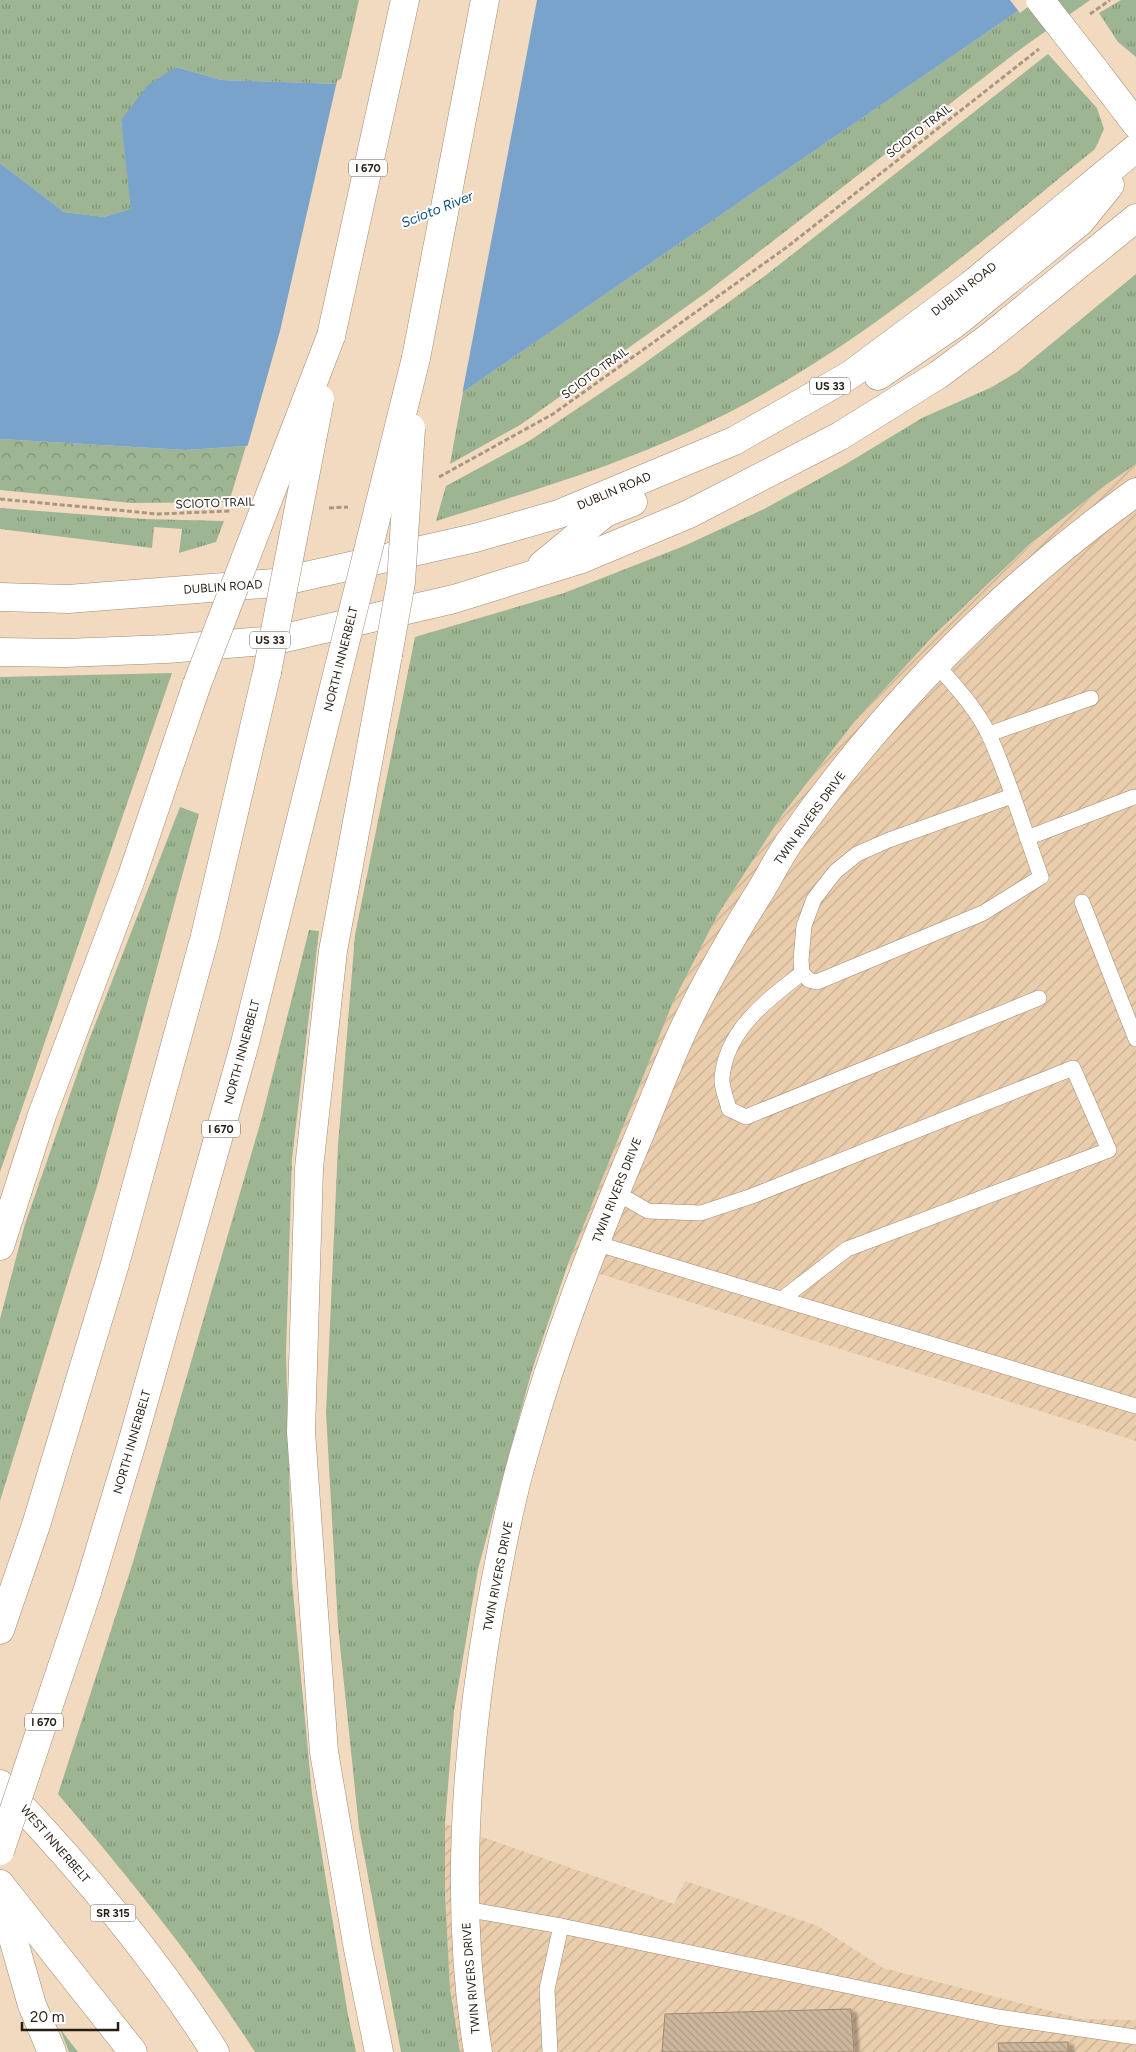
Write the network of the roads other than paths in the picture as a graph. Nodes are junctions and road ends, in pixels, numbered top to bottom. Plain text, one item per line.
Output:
1 (405, 0) edge
2 (485, 0) edge
3 (1040, 0) edge
4 (1136, 124) edge
5 (1136, 148) edge
6 (1136, 153) edge
7 (1136, 218) edge
8 (331, 336) junction
9 (416, 358) junction
10 (1136, 492) edge
11 (532, 574) junction
12 (0, 597) edge
13 (0, 652) edge
14 (936, 664) junction
15 (1091, 698) dead end
16 (989, 734) junction
17 (1012, 796) junction
18 (1134, 797) dead end
19 (1027, 838) junction
20 (1082, 902) dead end
21 (802, 973) junction
22 (1039, 998) dead end
23 (1136, 1039) edge
24 (615, 1192) junction
25 (595, 1243) junction
26 (0, 1246) edge
27 (782, 1299) junction
28 (1136, 1406) edge
29 (0, 1630) edge
30 (0, 1784) edge
31 (0, 1851) edge
32 (0, 1884) edge
33 (0, 1893) edge
34 (465, 1909) junction
35 (561, 1926) junction
36 (1136, 2036) edge
37 (52, 2052) edge
38 (133, 2052) edge
39 (215, 2052) edge
40 (379, 2052) edge
41 (478, 2052) edge
42 (550, 2052) edge

1 - 8 main road, I 670
2 - 9 main road, I 670
3 - 4 main road, bridge
5 - 12 main road, DUBLIN ROAD / US 33
6 - 11 main road
7 - 11 main road, US 33
8 - 26 main road, bridge
8 - 29 main road, I 670, bridge
9 - 31 main road, NORTH INNERBELT / I 670, bridge
9 - 40 main road, bridge
10 - 14 main road, TWIN RIVERS DRIVE
11 - 13 main road, US 33
14 - 16 lane
14 - 24 main road, TWIN RIVERS DRIVE
15 - 16 lane
16 - 17 lane
17 - 19 lane
17 - 21 lane
18 - 19 lane
19 - 21 lane
20 - 23 lane
21 - 22 lane
24 - 25 main road, TWIN RIVERS DRIVE
24 - 27 lane
25 - 27 lane
25 - 34 main road, TWIN RIVERS DRIVE
27 - 28 lane
30 - 39 main road, WEST INNERBELT / SR 315
32 - 38 main road
33 - 37 main road
34 - 35 lane
34 - 41 main road, TWIN RIVERS DRIVE
35 - 36 lane
35 - 42 lane

